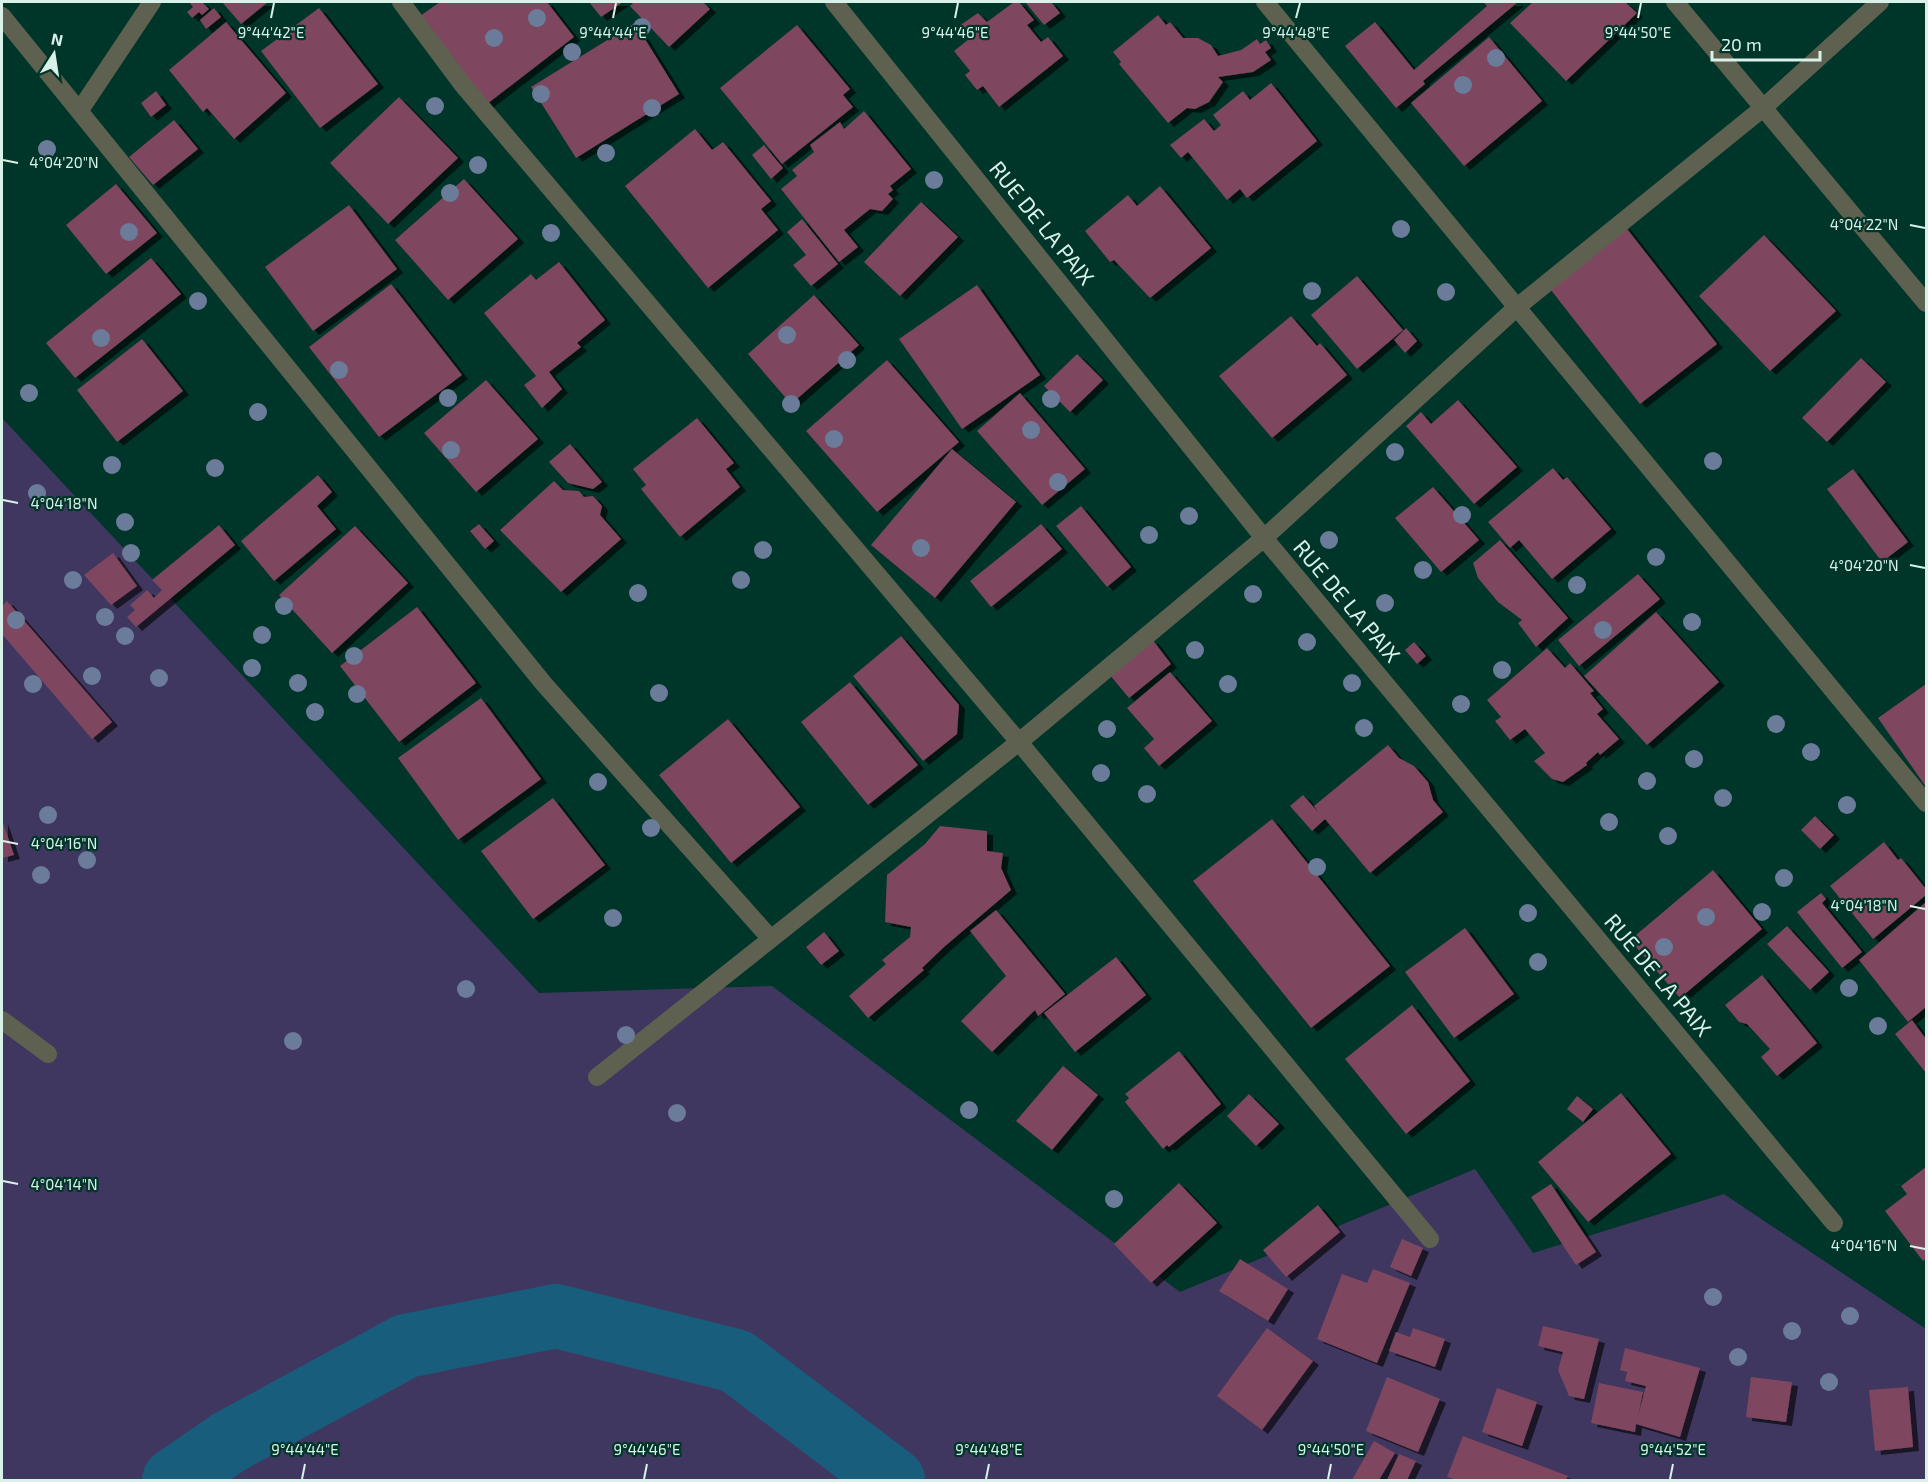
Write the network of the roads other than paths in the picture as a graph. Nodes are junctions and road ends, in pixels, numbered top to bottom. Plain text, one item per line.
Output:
1 (152, 2) edge
2 (401, 2) edge
3 (834, 2) edge
4 (1265, 2) edge
5 (1675, 2) edge
6 (1880, 2) edge
7 (2, 16) edge
8 (1764, 108) junction
9 (80, 110) junction
10 (1926, 303) edge
11 (1515, 308) junction
12 (1264, 538) junction
13 (1019, 742) junction
14 (1926, 803) edge
15 (771, 939) junction
16 (2, 1020) edge
17 (48, 1054) dead end
18 (597, 1077) dead end
19 (1834, 1223) dead end
20 (1430, 1239) dead end

1 - 9 street
2 - 13 street
3 - 12 street, RUE DE LA PAIX
4 - 11 street
5 - 8 street
6 - 8 street
7 - 9 street
8 - 10 street
8 - 11 street
9 - 15 street
11 - 12 street
11 - 14 street
12 - 13 street
12 - 19 street, RUE DE LA PAIX
13 - 15 street
13 - 20 street
15 - 18 street
16 - 17 street

